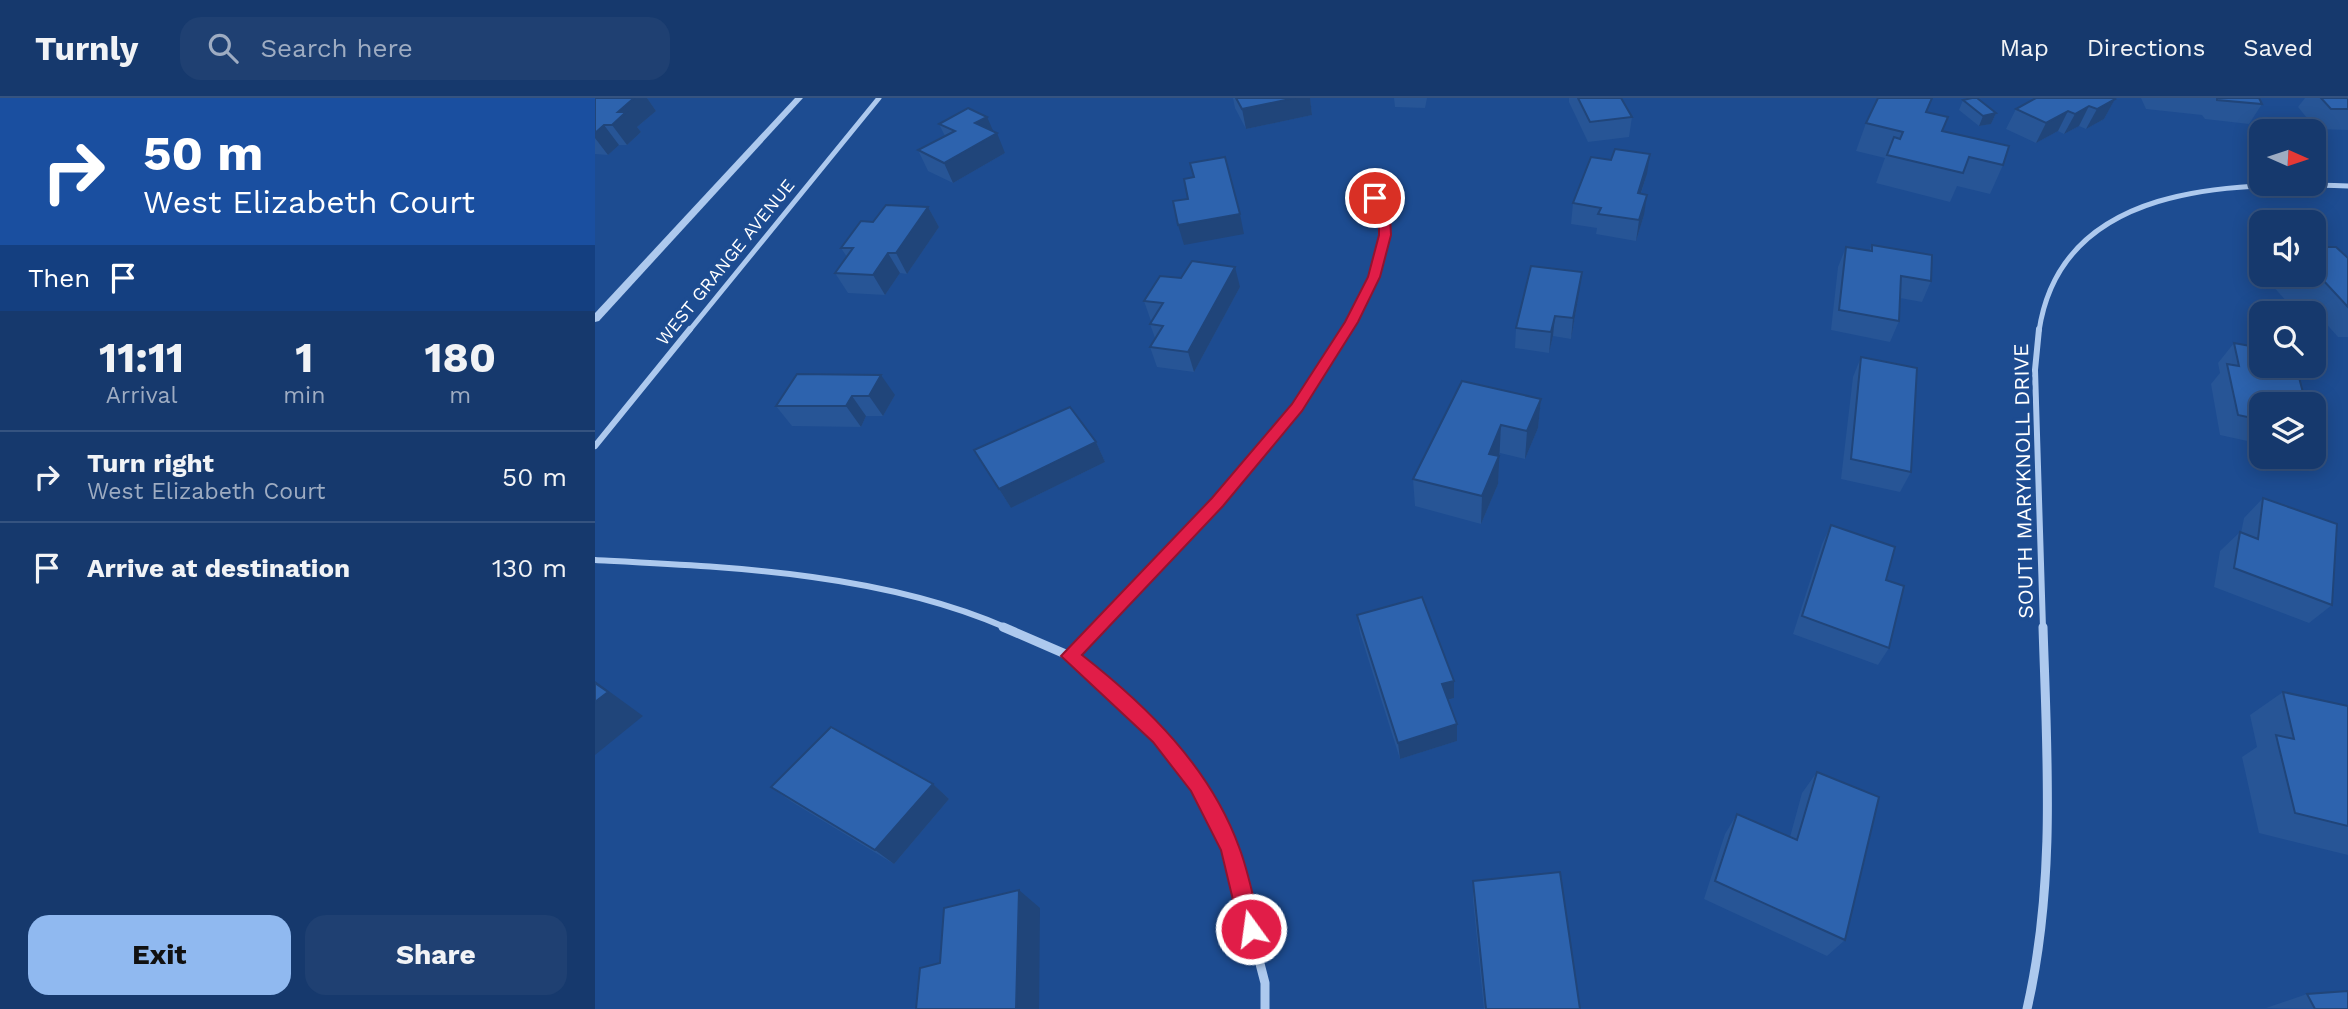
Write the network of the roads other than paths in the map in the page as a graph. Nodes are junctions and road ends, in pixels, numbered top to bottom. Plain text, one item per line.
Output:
1 (799, 98) edge
2 (879, 98) edge
3 (1358, 183) dead end
4 (2346, 188) edge
5 (595, 319) edge
6 (595, 446) edge
7 (595, 560) edge
8 (1070, 656) junction
9 (1265, 1009) edge
10 (2027, 1009) edge

1 - 5 street
2 - 6 street, WEST GRANGE AVENUE
3 - 8 street
4 - 10 street, SOUTH MARYKNOLL DRIVE
7 - 8 street
8 - 9 street

